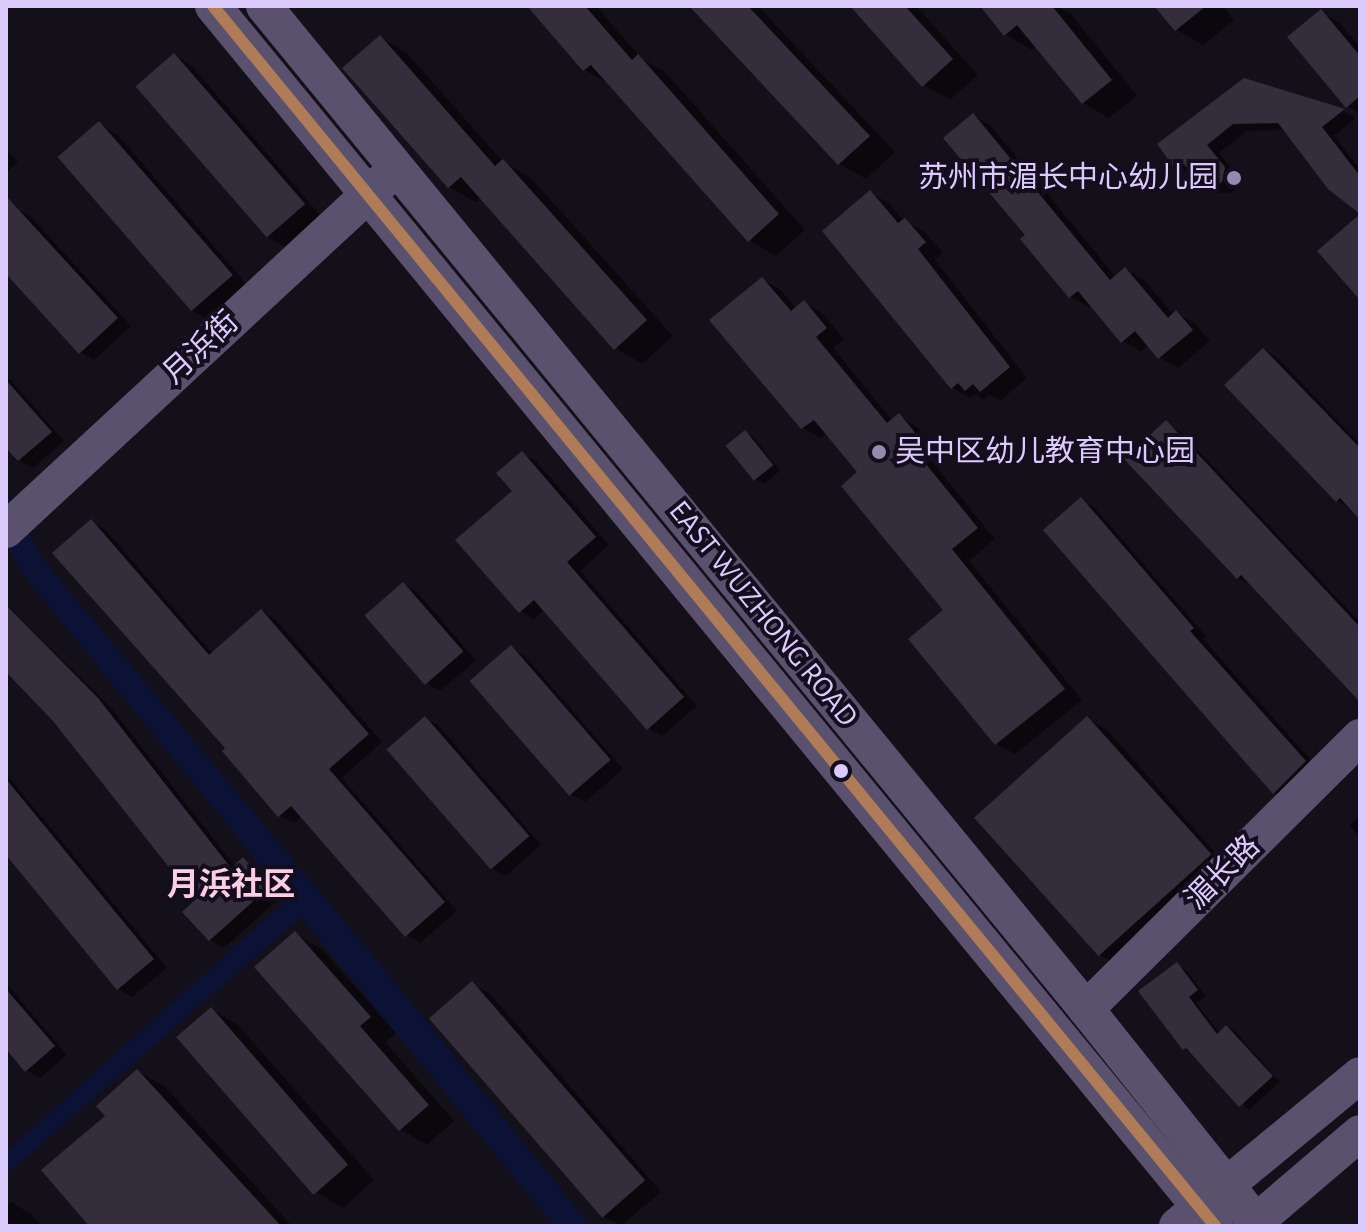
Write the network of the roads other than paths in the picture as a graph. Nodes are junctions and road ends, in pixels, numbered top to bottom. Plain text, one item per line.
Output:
1 (213, 6) edge
2 (264, 6) edge
3 (398, 168) junction
4 (368, 193) junction
5 (6, 530) edge
6 (1360, 737) edge
7 (1086, 1009) junction
8 (1360, 1075) edge
9 (1360, 1133) edge
10 (1228, 1183) junction
11 (1196, 1220) edge
12 (1255, 1224) edge

1 - 4 main road, EAST WUZHONG ROAD
2 - 3 main road, EAST WUZHONG ROAD
3 - 4 main road, 月浜街
3 - 7 main road, EAST WUZHONG ROAD
4 - 5 main road, 月浜街
4 - 11 main road, EAST WUZHONG ROAD
6 - 7 main road, 湄长路
7 - 10 main road, EAST WUZHONG ROAD
8 - 10 main road
9 - 12 main road
10 - 11 main road
10 - 12 main road, EAST WUZHONG ROAD

